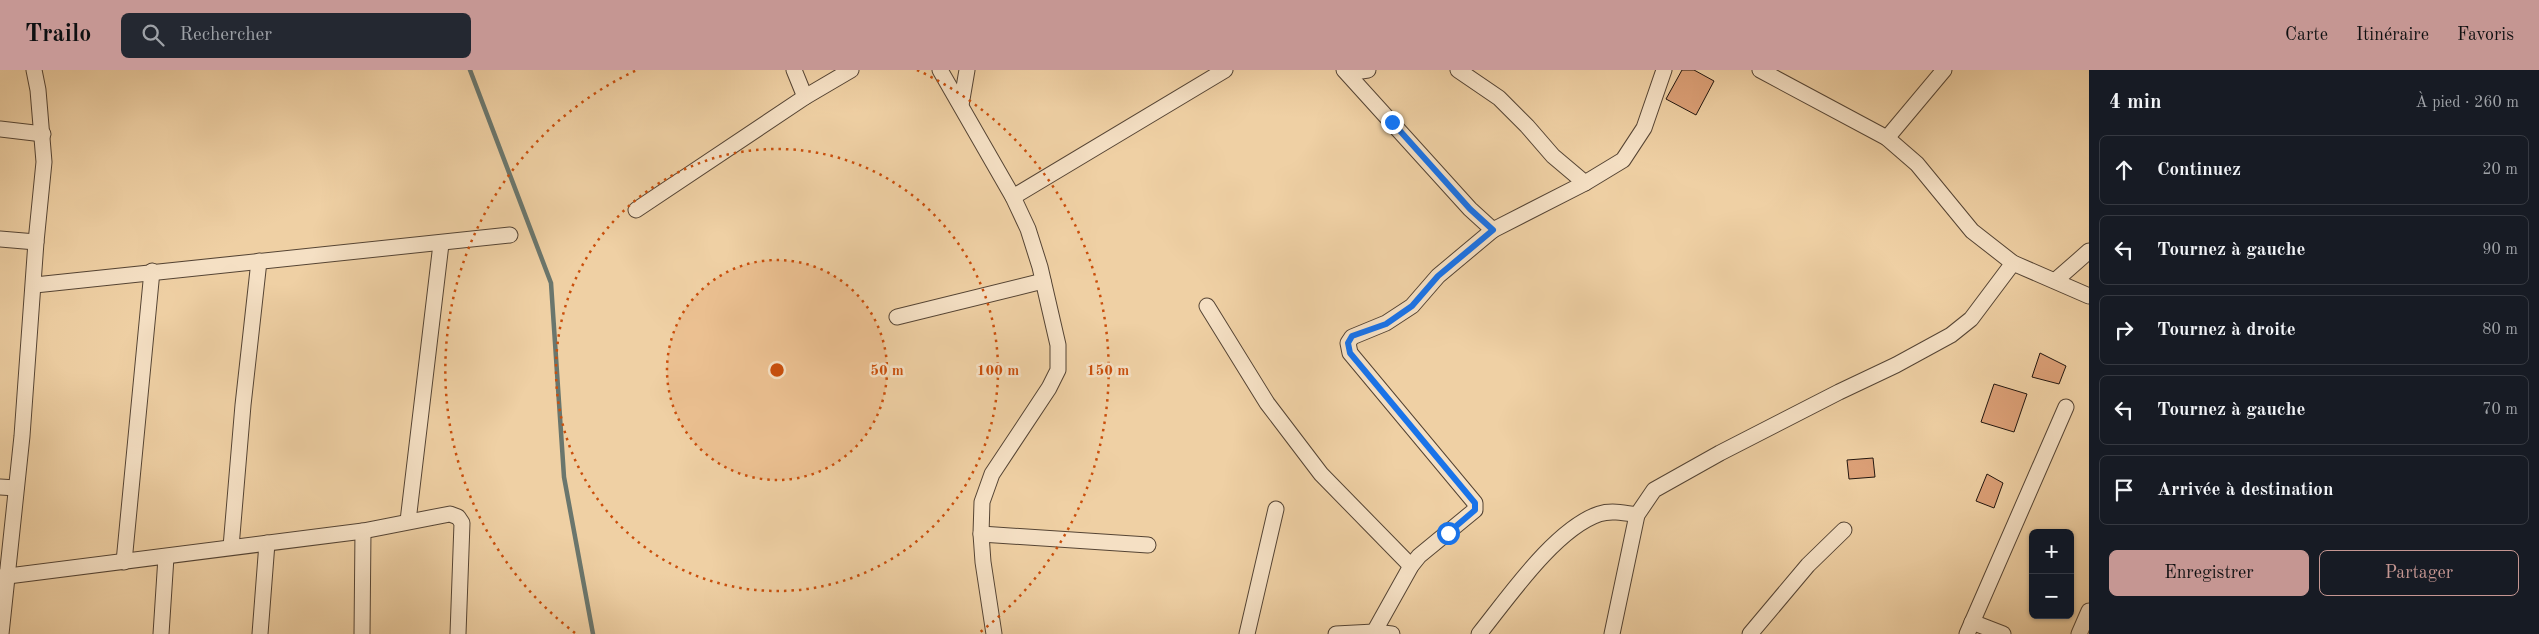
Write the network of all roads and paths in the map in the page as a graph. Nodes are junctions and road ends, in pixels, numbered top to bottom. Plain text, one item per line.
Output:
1 (34, 70) edge
2 (794, 70) edge
3 (851, 70) edge
4 (940, 70) edge
5 (967, 70) edge
6 (1225, 70) edge
7 (1368, 70) edge
8 (1458, 70) edge
9 (1664, 70) edge
10 (1760, 70) edge
11 (1944, 70) edge
12 (1346, 72) edge
13 (805, 97) junction
14 (961, 105) junction
15 (0, 129) edge
16 (43, 134) junction
17 (1887, 138) junction
18 (1585, 183) junction
19 (1013, 198) junction
20 (636, 210) dead end
21 (1493, 230) junction
22 (510, 235) dead end
23 (0, 239) edge
24 (36, 242) junction
25 (441, 244) junction
26 (2089, 251) edge
27 (259, 261) junction
28 (2013, 263) junction
29 (152, 272) junction
30 (2056, 280) junction
31 (1044, 281) junction
32 (34, 285) junction
33 (2089, 296) edge
34 (1207, 306) dead end
35 (897, 317) dead end
36 (2066, 407) dead end
37 (0, 487) edge
38 (16, 488) junction
39 (1276, 509) dead end
40 (1637, 515) junction
41 (408, 522) junction
42 (1844, 530) dead end
43 (363, 531) junction
44 (981, 534) junction
45 (267, 542) junction
46 (1148, 545) dead end
47 (231, 547) junction
48 (166, 557) junction
49 (124, 562) junction
50 (1411, 566) junction
51 (3, 577) edge
52 (2089, 610) edge
53 (1970, 628) edge
54 (1373, 633) edge
55 (1, 634) edge
56 (161, 634) edge
57 (260, 634) edge
58 (362, 634) edge
59 (458, 634) edge
60 (994, 634) edge
61 (1247, 634) edge
62 (1336, 634) edge
63 (1392, 634) edge
64 (1479, 634) edge
65 (1612, 634) edge
66 (1750, 634) edge
67 (2003, 634) edge
68 (2079, 634) edge

1 - 16 street
2 - 13 street
3 - 13 street
4 - 14 street
5 - 14 street
6 - 19 street
7 - 12 street
8 - 18 street
9 - 18 street
10 - 17 street
11 - 17 street
12 - 21 street
13 - 20 street
14 - 19 street
15 - 16 street
16 - 24 street
17 - 28 street
18 - 21 street
19 - 31 street
21 - 50 street
22 - 25 street
23 - 24 street
24 - 32 street
25 - 27 street
25 - 41 street
26 - 30 street
27 - 29 street
27 - 47 street
28 - 30 street
28 - 40 street
29 - 32 street
29 - 49 street
30 - 33 street
31 - 35 street
31 - 44 street
32 - 38 street
34 - 50 street
36 - 53 street
37 - 38 street
38 - 51 street
39 - 61 street
40 - 64 street
40 - 65 street
41 - 43 street
41 - 59 street
42 - 66 street
43 - 45 street
43 - 58 street
44 - 46 street
44 - 60 street
45 - 47 street
45 - 57 street
47 - 48 street
48 - 49 street
48 - 56 street
49 - 51 street
50 - 54 street
51 - 55 street
52 - 68 street
53 - 67 street
54 - 62 street
54 - 63 street

